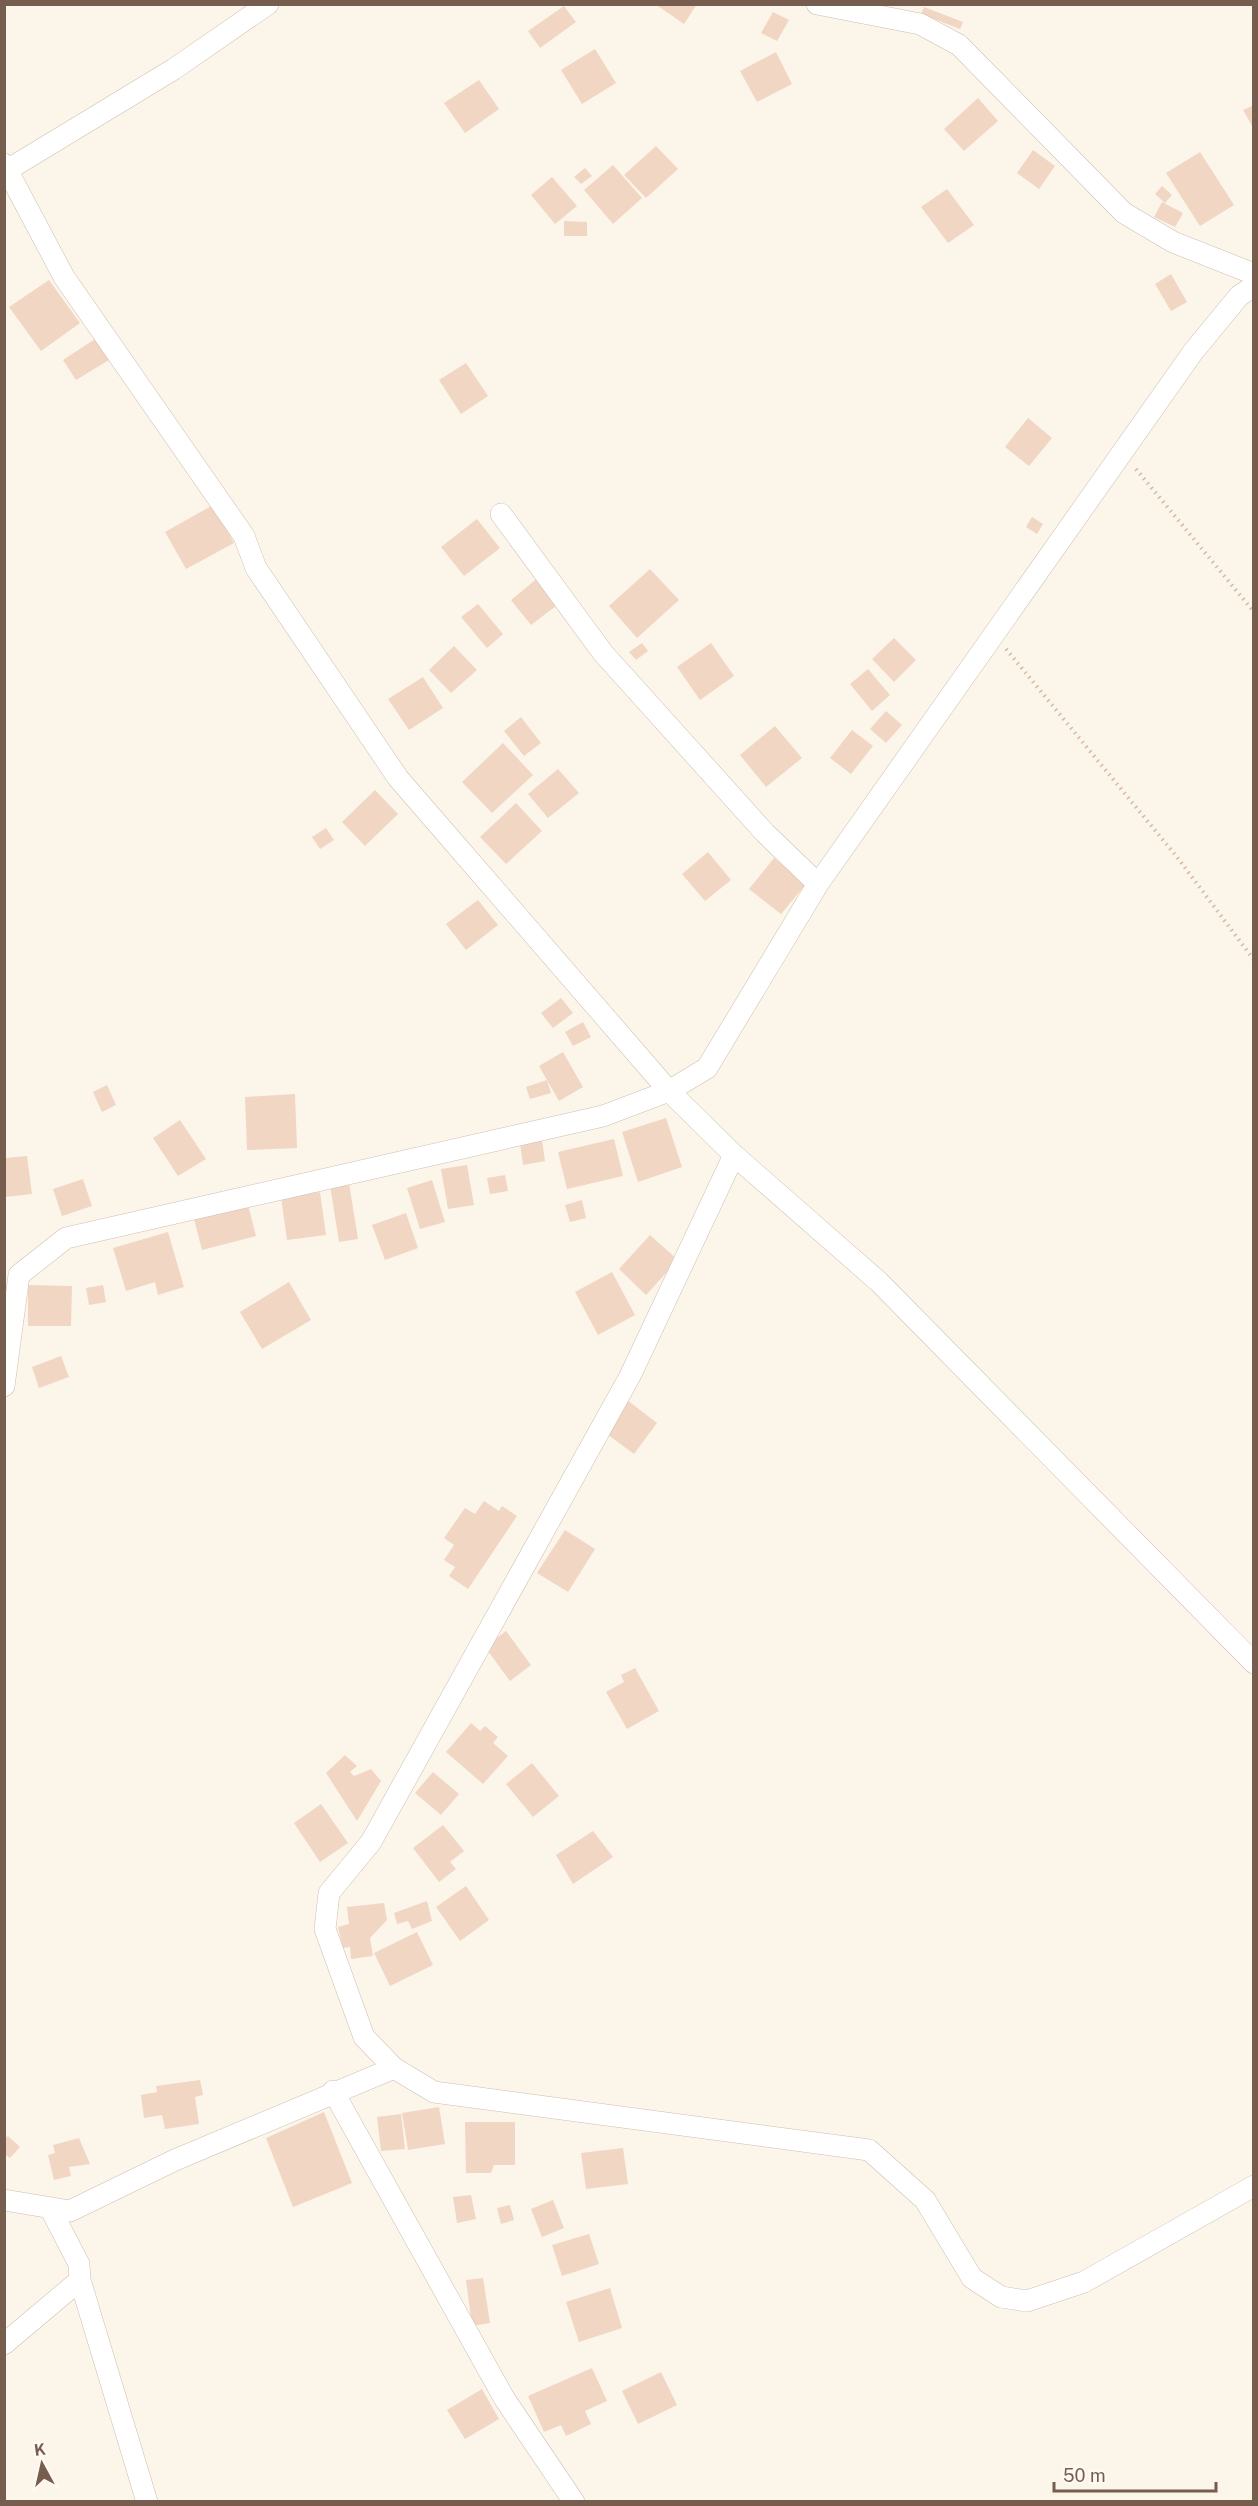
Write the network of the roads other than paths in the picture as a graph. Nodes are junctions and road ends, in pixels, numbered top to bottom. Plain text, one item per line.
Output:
1 (268, 4) edge
2 (817, 4) edge
3 (7, 166) edge
4 (1254, 274) edge
5 (1254, 286) edge
6 (501, 514) dead end
7 (818, 884) junction
8 (669, 1091) junction
9 (734, 1155) junction
10 (4, 1386) edge
11 (1254, 1663) edge
12 (394, 2068) junction
13 (333, 2091) junction
14 (1254, 2186) edge
15 (4, 2200) edge
16 (50, 2208) junction
17 (80, 2280) junction
18 (4, 2344) edge
19 (147, 2502) edge
20 (574, 2502) edge

1 - 3 street
2 - 4 street
3 - 8 street
5 - 7 street
6 - 7 street
7 - 8 street
8 - 9 street
8 - 10 street
9 - 11 street
9 - 12 street
12 - 13 street
12 - 14 street
13 - 16 street
13 - 20 street
15 - 16 street
16 - 17 street
17 - 18 street
17 - 19 street

